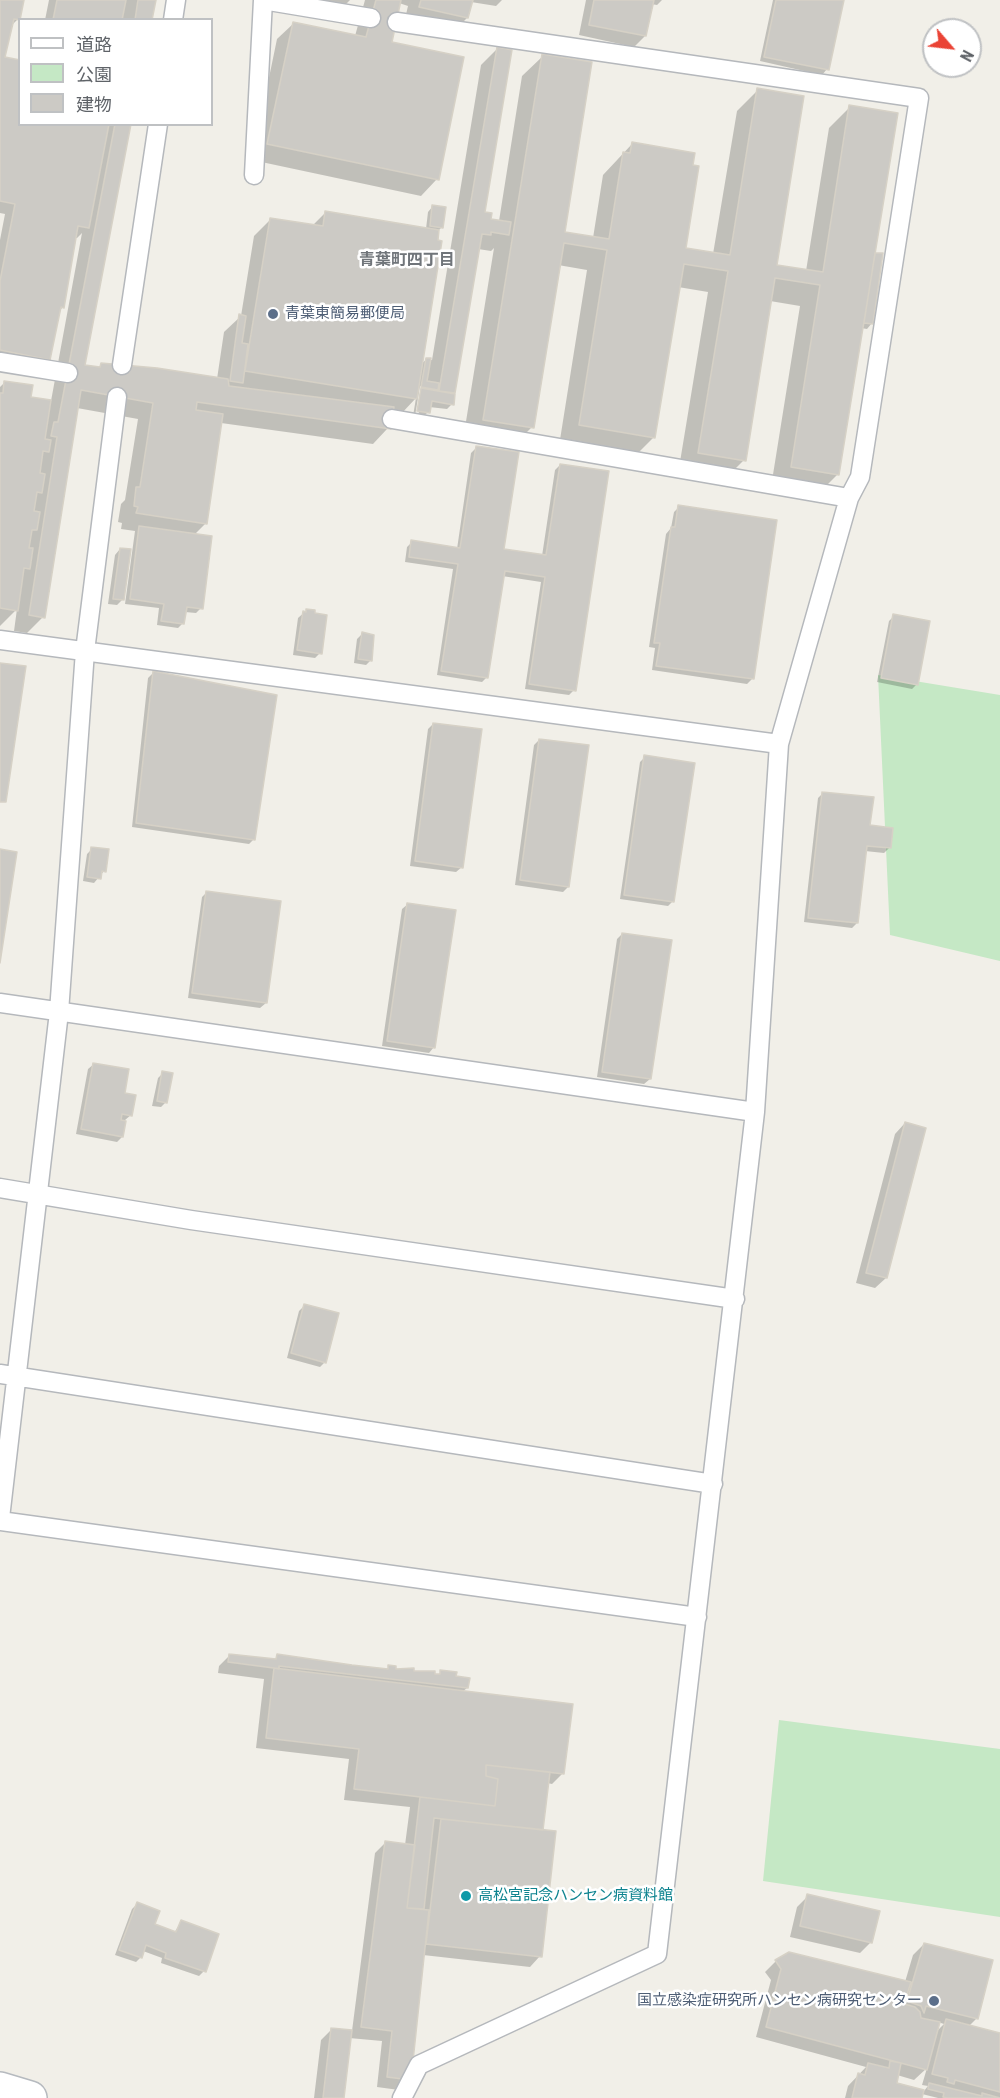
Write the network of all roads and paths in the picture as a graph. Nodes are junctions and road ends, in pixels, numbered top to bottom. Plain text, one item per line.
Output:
1 (176, 0) edge
2 (263, 0) edge
3 (173, 18) edge
4 (371, 18) dead end
5 (397, 22) dead end
6 (158, 126) edge
7 (254, 175) dead end
8 (0, 362) edge
9 (122, 365) dead end
10 (68, 374) dead end
11 (117, 397) dead end
12 (392, 419) dead end
13 (849, 498) junction
14 (0, 640) edge
15 (85, 651) junction
16 (779, 744) junction
17 (0, 1003) edge
18 (59, 1012) junction
19 (755, 1112) junction
20 (0, 1188) edge
21 (38, 1194) junction
22 (735, 1299) junction
23 (7, 1376) edge
24 (713, 1484) junction
25 (0, 1519) edge
26 (697, 1617) junction
27 (0, 2089) edge
28 (30, 2098) edge
29 (402, 2098) edge

1 - 3 lane
2 - 4 lane
2 - 7 lane
5 - 13 lane
6 - 9 lane
8 - 10 lane
11 - 15 lane
12 - 13 lane
13 - 16 lane
14 - 15 lane
15 - 16 lane
15 - 18 lane
16 - 19 lane
17 - 18 lane
18 - 19 lane
18 - 21 lane
19 - 22 lane
20 - 21 lane
21 - 22 lane
21 - 23 lane
22 - 24 lane
23 - 24 lane
23 - 25 lane
24 - 26 lane
25 - 26 lane
26 - 29 lane
27 - 28 main road

